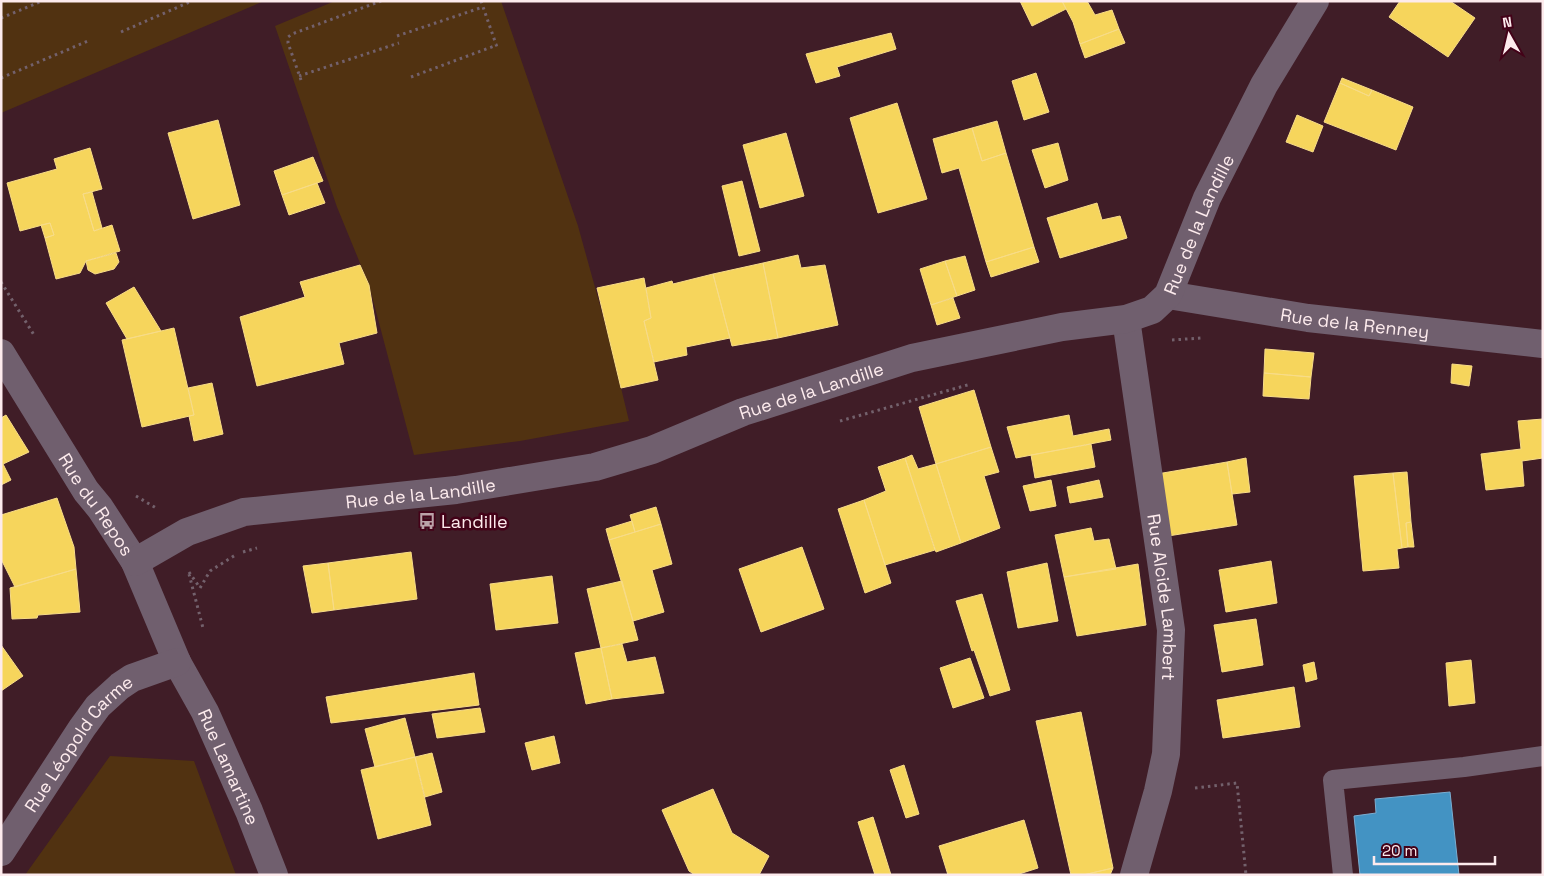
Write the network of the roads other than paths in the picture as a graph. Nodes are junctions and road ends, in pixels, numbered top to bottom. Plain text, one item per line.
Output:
1 (1314, 1) edge
2 (1168, 295) junction
3 (1127, 332) junction
4 (1543, 344) edge
5 (1, 353) edge
6 (136, 562) junction
7 (177, 662) junction
8 (1543, 756) edge
9 (1, 852) edge
10 (274, 875) edge
11 (1134, 875) edge
12 (1343, 875) edge

1 - 2 street, Rue de la Landille
2 - 3 street, Rue de la Landille
2 - 4 street, Rue de la Renney
3 - 6 street, Rue de la Landille
3 - 11 street, Rue Alcide Lambert
5 - 6 street, Rue du Repos
6 - 7 street, Rue du Repos
7 - 9 street, Rue Léopold Carme
7 - 10 street, Rue Lamartine
8 - 12 lane

